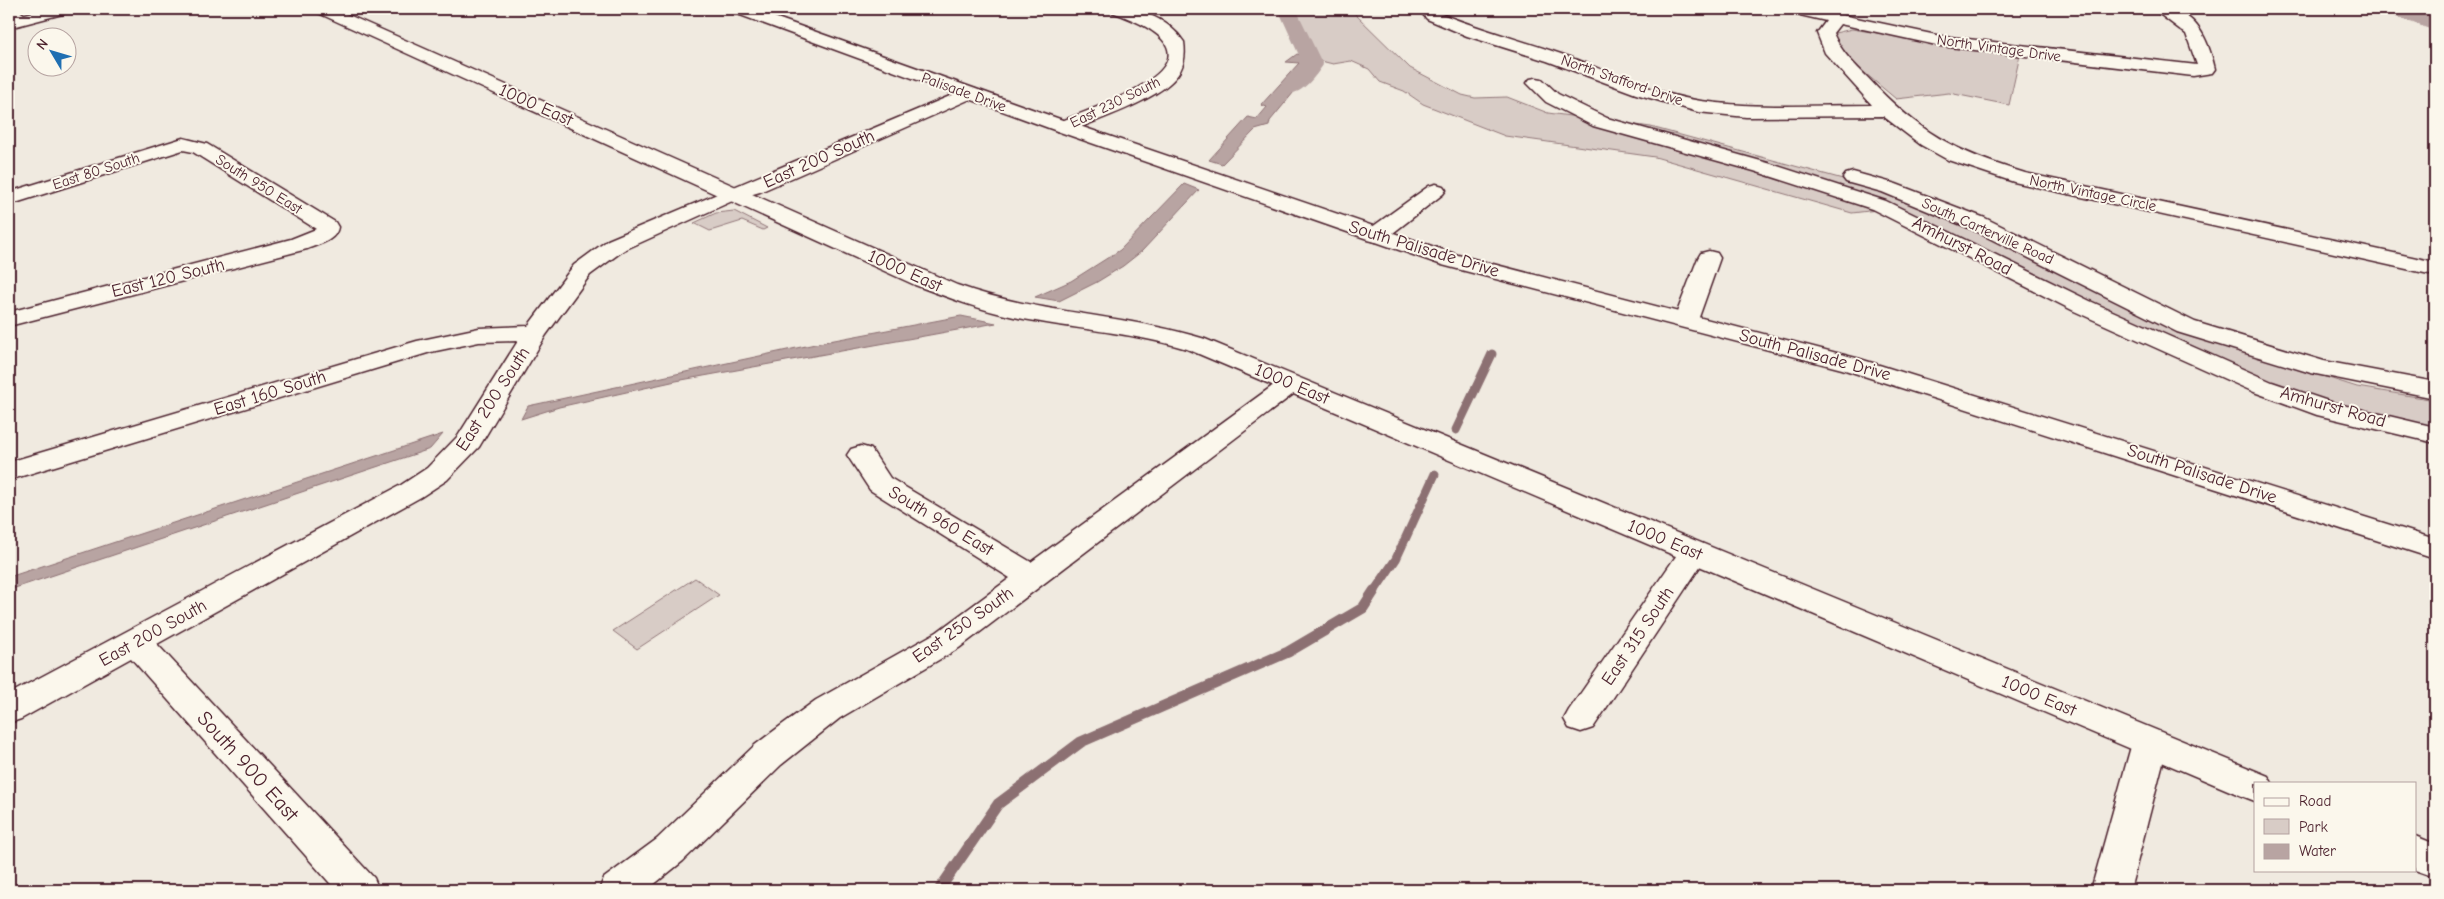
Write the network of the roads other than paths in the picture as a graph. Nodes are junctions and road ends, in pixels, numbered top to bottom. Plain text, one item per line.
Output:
1 (64, 9) edge
2 (322, 9) edge
3 (738, 9) edge
4 (1118, 9) edge
5 (1426, 9) edge
6 (1793, 9) edge
7 (2162, 9) edge
8 (13, 18) edge
9 (1836, 19) junction
10 (1586, 69) junction
11 (1536, 83) junction
12 (969, 94) junction
13 (1887, 110) junction
14 (1064, 127) junction
15 (183, 144) joint
16 (1192, 172) joint
17 (1436, 190) dead end
18 (732, 194) junction
19 (9, 198) edge
20 (326, 233) joint
21 (1376, 235) junction
22 (1709, 258) dead end
23 (2429, 267) dead end
24 (9, 319) edge
25 (1686, 320) junction
26 (535, 333) junction
27 (1291, 384) junction
28 (2435, 390) edge
29 (2435, 435) edge
30 (860, 455) dead end
31 (9, 471) edge
32 (2435, 549) edge
33 (1694, 552) junction
34 (1032, 577) junction
35 (136, 642) junction
36 (9, 710) edge
37 (1581, 719) dead end
38 (2150, 742) junction
39 (2254, 786) edge
40 (2416, 852) edge
41 (2435, 861) edge
42 (360, 890) edge
43 (618, 890) edge
44 (2110, 890) edge

1 - 8 street
2 - 18 street, 1000 East
3 - 12 street, Palisade Drive
4 - 14 street, East 230 South
5 - 10 street, North Stafford Drive
6 - 9 street, North Vintage Drive
7 - 9 street, North Vintage Drive
9 - 13 street, North Vintage Circle
10 - 11 street
10 - 13 street, North Stafford Drive
11 - 28 street, South Carterville Road
11 - 29 street, Amhurst Road
12 - 14 street, Palisade Drive
12 - 18 street, East 200 South
13 - 23 street, North Vintage Circle
14 - 16 street, Palisade Drive
15 - 19 street, East 80 South
15 - 20 street, South 950 East
16 - 21 street, South Palisade Drive
17 - 21 street
18 - 26 street, East 200 South
18 - 27 street, 1000 East
20 - 24 street, East 120 South
21 - 25 street, South Palisade Drive
22 - 25 street
25 - 32 street, South Palisade Drive
26 - 31 street, East 160 South
26 - 35 street, East 200 South
27 - 33 street, 1000 East
27 - 34 street, East 250 South
30 - 34 street, South 960 East
33 - 37 street, East 315 South
33 - 38 street, 1000 East
34 - 43 street, East 250 South
35 - 36 street, East 200 South
35 - 42 street, South 900 East
38 - 39 street, 1000 East
38 - 44 street
40 - 41 street

